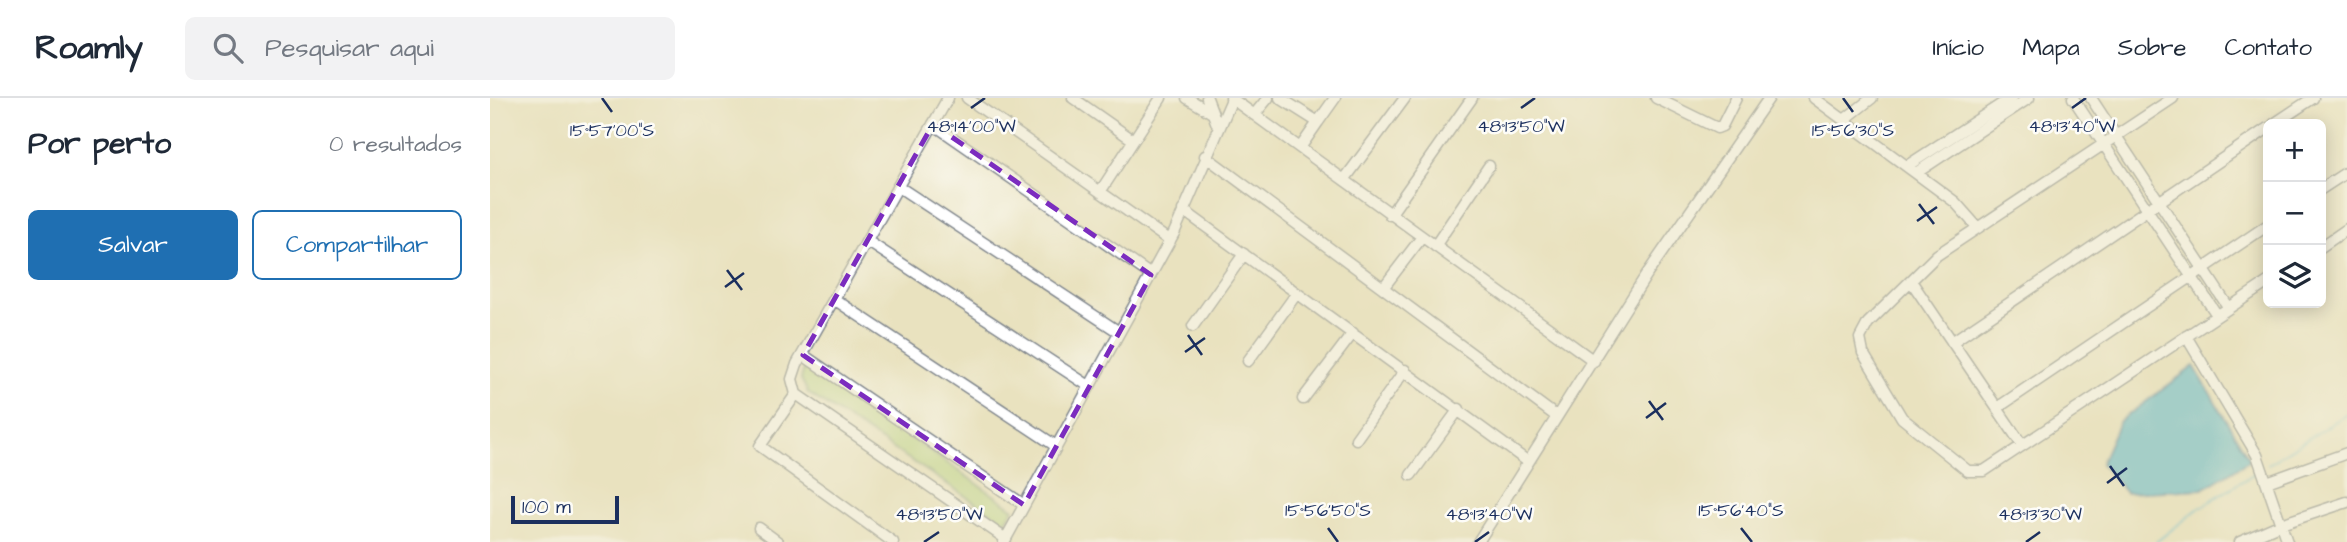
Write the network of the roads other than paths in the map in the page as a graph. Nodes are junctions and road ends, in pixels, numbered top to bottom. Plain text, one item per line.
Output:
1 (948, 98) edge
2 (967, 98) edge
3 (1073, 98) edge
4 (1161, 98) edge
5 (1187, 98) edge
6 (1207, 98) edge
7 (1231, 98) edge
8 (1268, 98) edge
9 (1280, 98) edge
10 (1335, 98) edge
11 (1405, 98) edge
12 (1472, 98) edge
13 (1656, 98) edge
14 (1736, 98) edge
15 (1769, 98) edge
16 (1814, 98) edge
17 (1872, 98) edge
18 (2011, 98) edge
19 (2029, 98) edge
20 (2073, 98) edge
21 (2091, 98) edge
22 (2172, 98) edge
23 (2314, 98) edge
24 (1674, 102) edge
25 (1212, 113) junction
26 (1254, 115) junction
27 (2282, 119) edge
28 (1844, 120) junction
29 (1318, 122) junction
30 (933, 124) junction
31 (1218, 127) junction
32 (2263, 131) edge
33 (2116, 135) junction
34 (1133, 140) junction
35 (2104, 144) junction
36 (1300, 148) junction
37 (1205, 156) junction
38 (1489, 166) dead end
39 (1907, 166) junction
40 (2347, 172) edge
41 (1916, 173) junction
42 (1344, 180) junction
43 (2326, 186) edge
44 (899, 187) junction
45 (1100, 192) junction
46 (2159, 201) junction
47 (2147, 209) junction
48 (1183, 210) junction
49 (1390, 215) junction
50 (1978, 228) junction
51 (2263, 228) edge
52 (2347, 229) edge
53 (1422, 237) junction
54 (867, 241) junction
55 (1170, 241) junction
56 (2324, 245) edge
57 (1435, 246) junction
58 (1244, 254) junction
59 (2204, 269) junction
60 (1151, 275) junction
61 (2191, 277) junction
62 (1911, 281) junction
63 (2263, 285) edge
64 (1383, 288) junction
65 (1297, 292) junction
66 (834, 299) junction
67 (2229, 307) junction
68 (2217, 315) junction
69 (1193, 326) dead end
70 (1119, 332) junction
71 (1353, 333) junction
72 (2186, 336) junction
73 (1952, 342) junction
74 (803, 355) junction
75 (1594, 360) junction
76 (1248, 361) dead end
77 (1405, 370) junction
78 (1089, 386) junction
79 (796, 394) junction
80 (1303, 399) dead end
81 (1997, 408) junction
82 (1459, 409) junction
83 (1556, 416) junction
84 (1356, 439) dead end
85 (2022, 445) junction
86 (1056, 446) junction
87 (2347, 453) edge
88 (1527, 461) junction
89 (1411, 475) dead end
90 (2267, 482) junction
91 (2347, 502) edge
92 (1024, 505) junction
93 (2281, 524) junction
94 (759, 528) dead end
95 (2267, 538) edge
96 (1005, 540) edge
97 (778, 542) edge
98 (893, 542) edge
99 (1478, 542) edge
100 (2240, 542) edge
101 (2287, 542) edge

1 - 30 street
2 - 45 street
3 - 34 street
4 - 34 street
5 - 25 street
6 - 25 street
7 - 26 street
7 - 31 street
8 - 26 street
9 - 29 street
10 - 29 street
11 - 42 street
12 - 49 street
13 - 24 street
14 - 24 street
15 - 75 street
16 - 28 street
17 - 28 street
18 - 39 street
19 - 41 street
20 - 35 street
21 - 33 street
22 - 33 street
23 - 27 street
25 - 31 street
26 - 36 street
28 - 39 street
29 - 36 street
30 - 44 street
30 - 60 street
31 - 37 street
32 - 46 street
33 - 35 street
33 - 46 street
34 - 45 street
35 - 47 street
35 - 50 street
36 - 42 street
37 - 48 street
37 - 64 street
38 - 57 street
39 - 41 street
40 - 43 street
41 - 50 street
42 - 49 street
44 - 54 street
44 - 70 street
45 - 55 street
46 - 47 street
46 - 59 street
47 - 61 street
47 - 73 street
48 - 55 street
48 - 58 street
49 - 53 street
50 - 62 street
51 - 59 street
52 - 56 street
53 - 57 street
53 - 64 street
54 - 66 street
54 - 78 street
55 - 60 street
57 - 75 street
58 - 65 street
58 - 69 street
59 - 61 street
59 - 67 street
60 - 70 street
61 - 68 street
61 - 81 street
62 - 73 street
62 - 85 street
63 - 67 street
64 - 83 street
65 - 71 street
65 - 76 street
66 - 74 street
66 - 86 street
67 - 68 street
68 - 72 street
70 - 78 street
71 - 77 street
71 - 80 street
72 - 85 street
72 - 90 street
73 - 81 street
74 - 79 street
74 - 92 street
75 - 83 street
77 - 82 street
77 - 84 street
78 - 86 street
79 - 96 street
79 - 98 street
81 - 85 street
82 - 88 street
82 - 89 street
83 - 88 street
86 - 92 street
87 - 90 street
88 - 99 street
90 - 93 street
91 - 93 street
92 - 96 street
93 - 95 street
93 - 101 street
94 - 97 street
95 - 100 street

